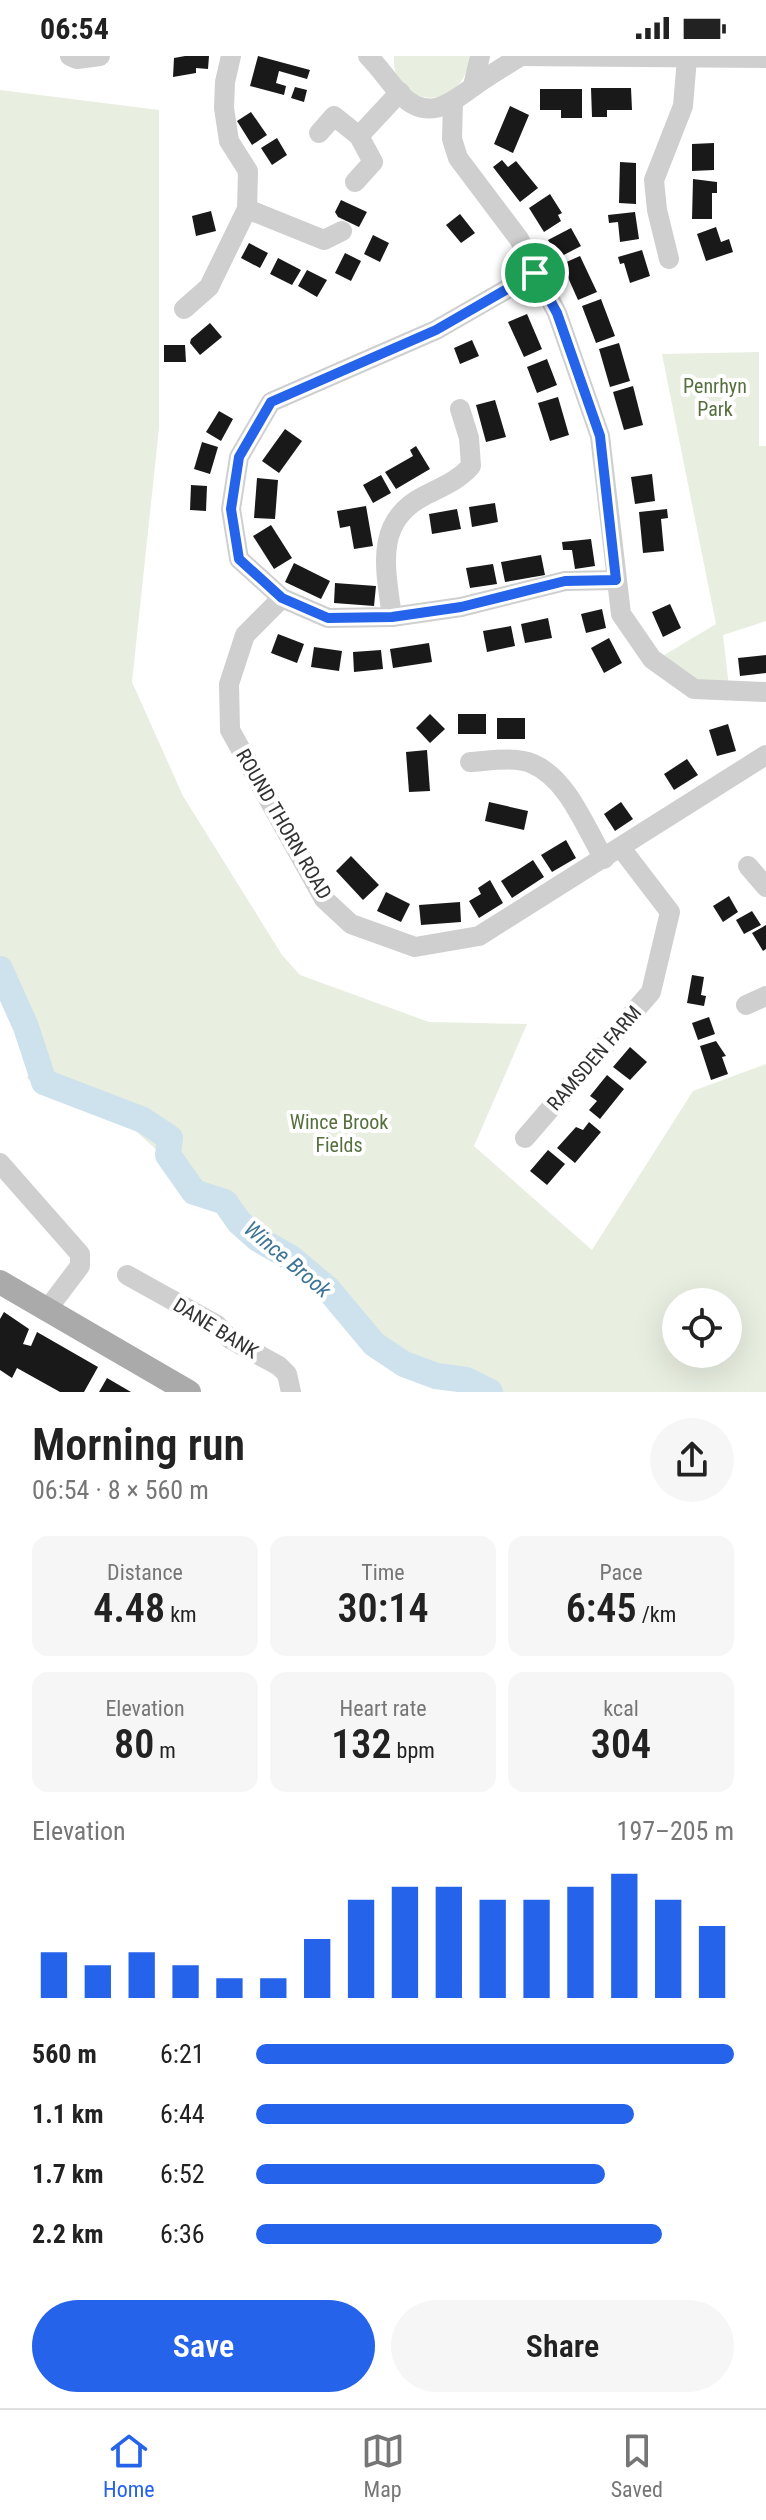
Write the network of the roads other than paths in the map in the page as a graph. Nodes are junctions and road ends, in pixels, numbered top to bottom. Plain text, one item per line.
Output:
1 (70, 56) edge
2 (100, 56) edge
3 (231, 56) edge
4 (368, 56) edge
5 (388, 56) edge
6 (480, 56) edge
7 (517, 57) edge
8 (687, 58) junction
9 (766, 58) edge
10 (473, 86) junction
11 (401, 91) junction
12 (453, 103) junction
13 (319, 133) dead end
14 (359, 136) junction
15 (452, 139) junction
16 (355, 182) dead end
17 (247, 209) junction
18 (342, 231) dead end
19 (671, 259) dead end
20 (535, 273) junction
21 (184, 309) dead end
22 (460, 409) dead end
23 (616, 580) junction
24 (282, 598) junction
25 (392, 617) junction
26 (766, 692) edge
27 (766, 755) edge
28 (470, 762) dead end
29 (613, 854) junction
30 (748, 866) dead end
31 (766, 887) edge
32 (766, 996) edge
33 (746, 1005) dead end
34 (525, 1138) dead end
35 (0, 1163) edge
36 (127, 1275) dead end
37 (0, 1282) edge
38 (46, 1311) junction
39 (189, 1392) edge
40 (291, 1392) edge

1 - 2 street
3 - 17 street
4 - 11 street
5 - 11 street
6 - 10 street
7 - 8 street
7 - 10 street
8 - 9 street
8 - 19 street
10 - 12 street
11 - 12 street
11 - 14 street
11 - 15 street
12 - 15 street
13 - 14 street
14 - 16 street
15 - 20 street
17 - 18 street
17 - 21 street
20 - 23 street
20 - 24 street
22 - 25 street
23 - 25 street
23 - 26 street
24 - 25 street
24 - 29 street, ROUND THORN ROAD
27 - 29 street, ROUND THORN ROAD
28 - 29 street
29 - 34 street, RAMSDEN FARM
30 - 31 street
32 - 33 street
35 - 38 street
36 - 40 street, DANE BANK
37 - 38 main road
38 - 39 main road

